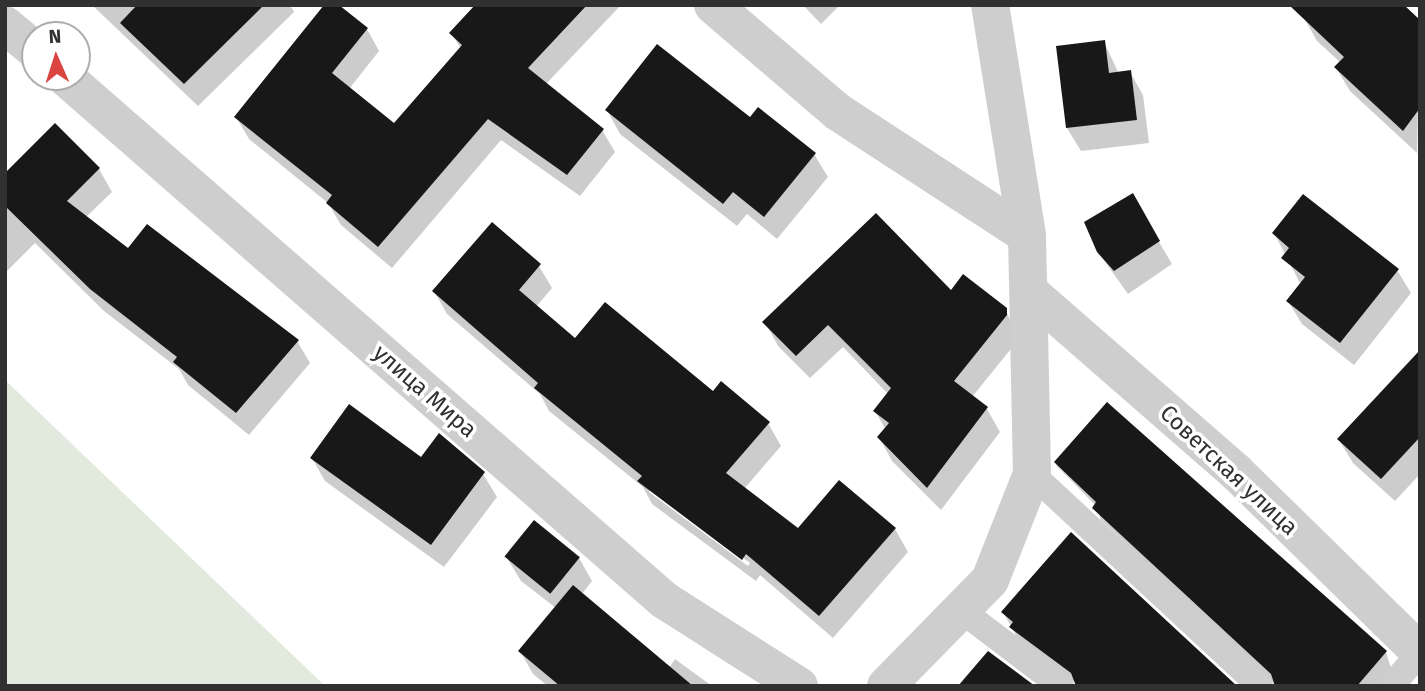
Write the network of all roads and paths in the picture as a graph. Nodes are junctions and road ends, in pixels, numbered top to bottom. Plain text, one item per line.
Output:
1 (713, 5) edge
2 (990, 5) edge
3 (5, 25) edge
4 (21, 38) edge
5 (81, 91) edge
6 (1027, 235) junction
7 (1032, 294) junction
8 (1032, 474) junction
9 (962, 611) junction
10 (1420, 653) edge
11 (799, 686) edge
12 (886, 686) edge
13 (1061, 686) edge
14 (1260, 686) edge
15 (1391, 686) edge

1 - 6 street
2 - 6 street
3 - 4 street
5 - 11 street, улица Мира
6 - 7 street
7 - 8 street
7 - 10 street, Советская улица
8 - 9 street
8 - 14 lane
9 - 12 street
9 - 13 lane
10 - 15 lane

